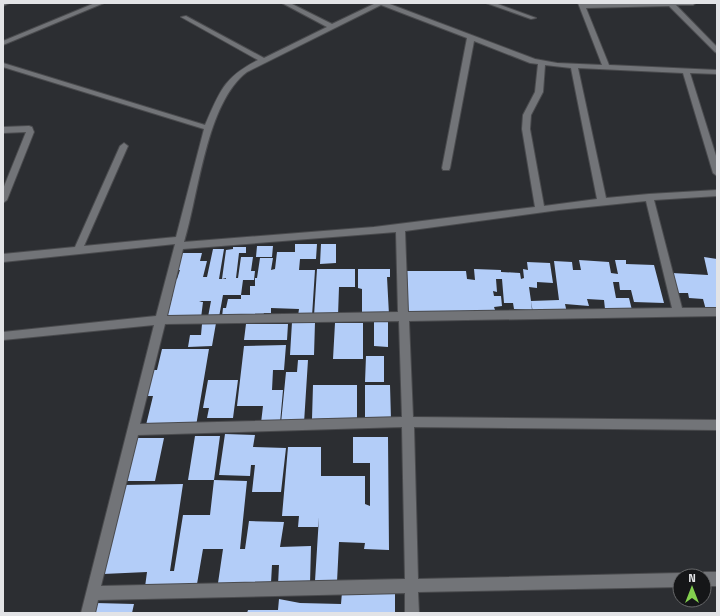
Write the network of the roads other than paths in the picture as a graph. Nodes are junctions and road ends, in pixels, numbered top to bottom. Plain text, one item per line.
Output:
1 (101, 3) edge
2 (285, 3) edge
3 (381, 3) edge
4 (489, 3) edge
5 (693, 3) edge
6 (671, 4) edge
7 (581, 5) edge
8 (184, 17) dead end
9 (533, 18) dead end
10 (332, 27) junction
11 (471, 38) junction
12 (3, 43) edge
13 (717, 51) edge
14 (262, 60) junction
15 (542, 63) junction
16 (3, 65) edge
17 (574, 66) junction
18 (606, 67) junction
19 (686, 71) junction
20 (717, 72) edge
21 (208, 128) junction
22 (3, 130) edge
23 (124, 146) dead end
24 (446, 168) dead end
25 (717, 172) edge
26 (717, 193) edge
27 (649, 197) junction
28 (3, 200) edge
29 (602, 202) junction
30 (540, 210) junction
31 (400, 228) junction
32 (180, 243) junction
33 (78, 250) junction
34 (3, 258) edge
35 (678, 312) junction
36 (717, 312) edge
37 (405, 316) junction
38 (161, 320) junction
39 (3, 336) edge
40 (408, 422) junction
41 (717, 425) edge
42 (134, 430) junction
43 (672, 580) edge
44 (412, 586) junction
45 (93, 593) junction
46 (88, 613) edge
47 (412, 613) edge

1 - 12 street
2 - 10 street
3 - 10 street
3 - 11 street
4 - 9 street
5 - 6 street
6 - 7 street
6 - 13 street
7 - 18 street
8 - 14 street
10 - 14 street
11 - 15 street
11 - 24 street
14 - 21 street
15 - 17 street
15 - 30 street
16 - 21 street
17 - 18 street
17 - 29 street
18 - 19 street
19 - 20 street
19 - 25 street
21 - 32 street
22 - 28 street
23 - 33 street
26 - 27 street
27 - 29 street
27 - 35 street
29 - 30 street
30 - 31 street
31 - 32 street
31 - 37 street
32 - 33 street
32 - 38 street
33 - 34 street
35 - 36 street
35 - 37 street
37 - 38 street
37 - 40 street
38 - 39 street
38 - 42 street
40 - 41 street
40 - 42 street
40 - 44 street
42 - 45 street
43 - 44 street
44 - 45 street
44 - 47 street
45 - 46 street

